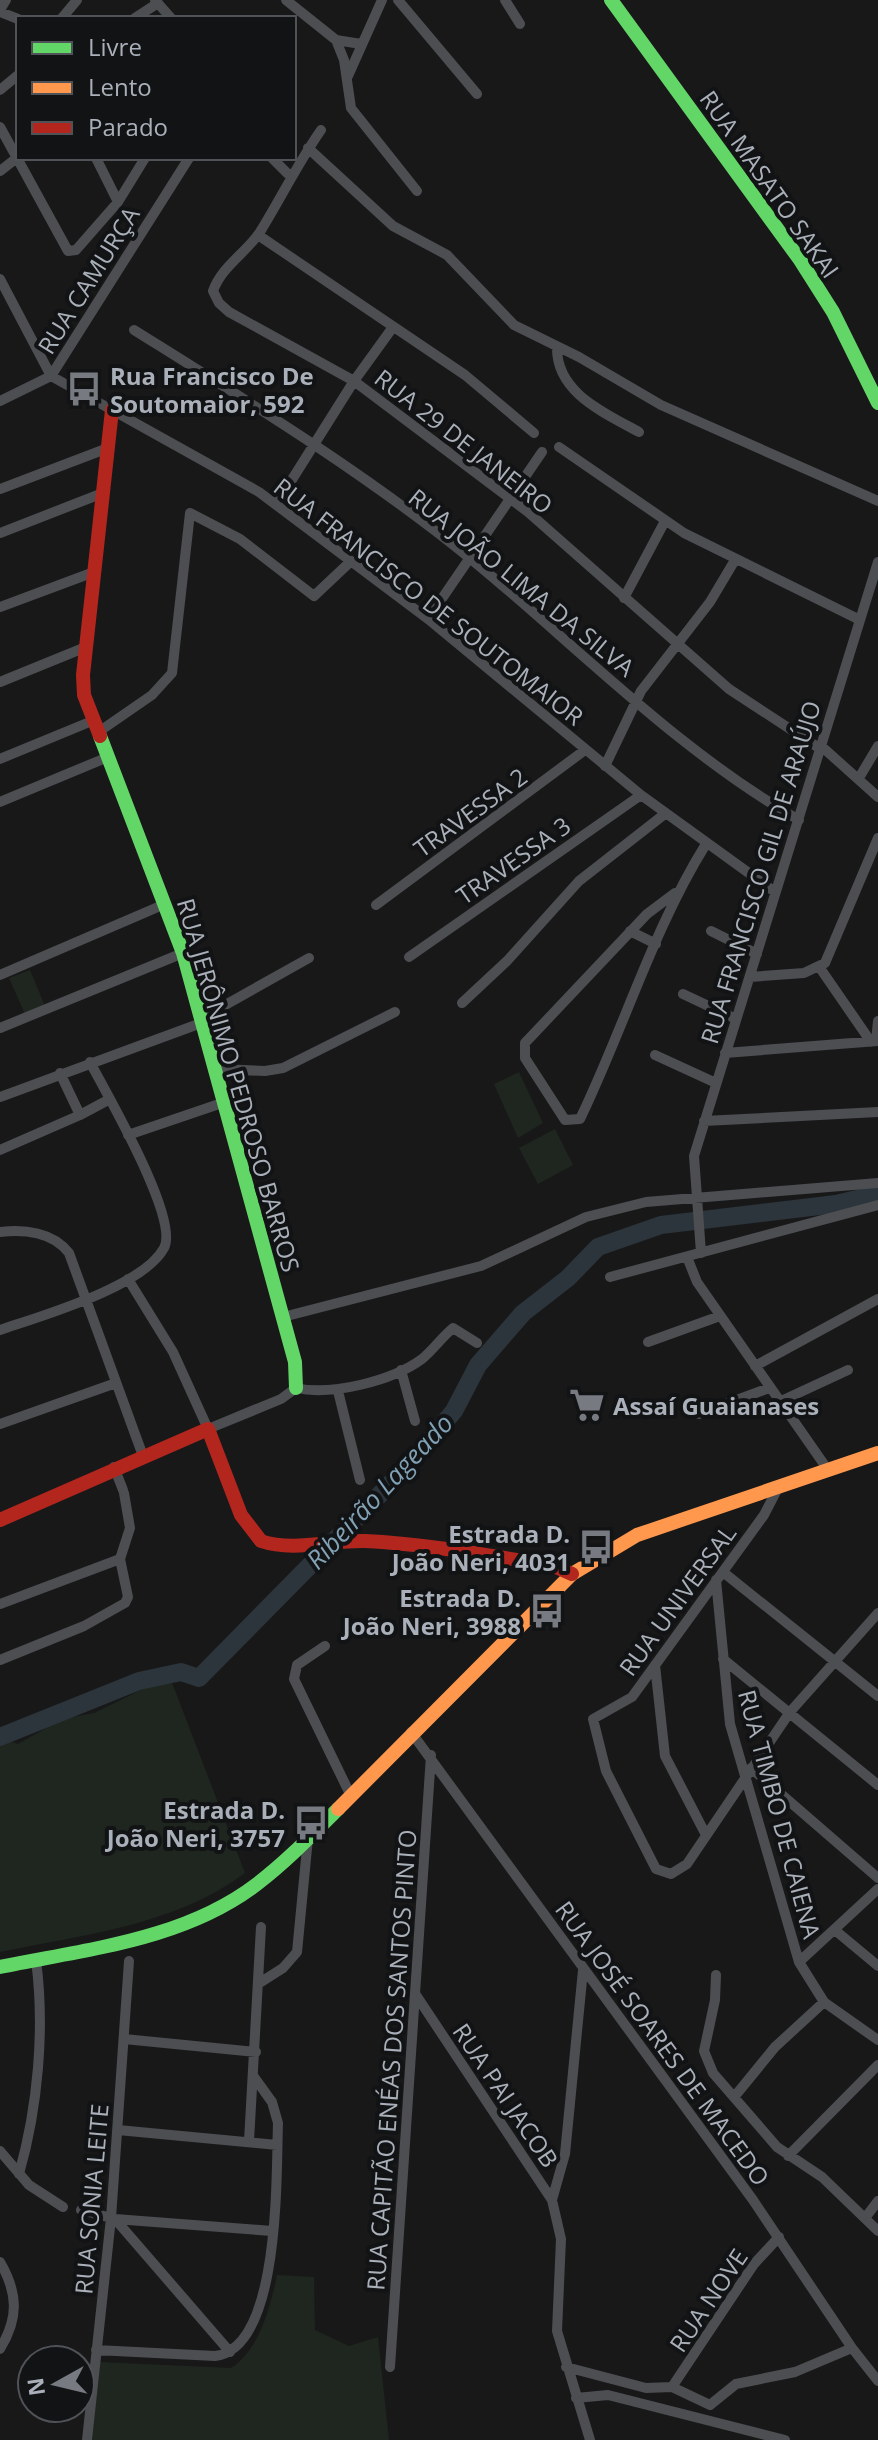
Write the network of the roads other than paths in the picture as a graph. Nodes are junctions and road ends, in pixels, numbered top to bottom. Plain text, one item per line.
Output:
1 (6, 0) edge
2 (77, 0) edge
3 (286, 0) edge
4 (382, 0) edge
5 (398, 0) edge
6 (505, 0) edge
7 (611, 0) edge
8 (156, 1) edge
9 (0, 11) edge
10 (64, 16) edge
11 (137, 16) edge
12 (169, 16) edge
13 (520, 24) dead end
14 (336, 40) junction
15 (361, 44) junction
16 (16, 77) edge
17 (347, 78) junction
18 (0, 90) edge
19 (477, 94) dead end
20 (0, 127) edge
21 (321, 130) dead end
22 (308, 148) junction
23 (16, 154) edge
24 (16, 159) edge
25 (20, 160) edge
26 (97, 160) edge
27 (144, 160) edge
28 (188, 160) edge
29 (274, 160) edge
30 (0, 171) edge
31 (290, 176) junction
32 (417, 191) dead end
33 (118, 202) junction
34 (258, 235) junction
35 (0, 279) edge
36 (393, 327) junction
37 (134, 330) dead end
38 (557, 347) junction
39 (51, 376) junction
40 (354, 381) junction
41 (0, 401) edge
42 (878, 403) edge
43 (112, 410) junction
44 (639, 432) dead end
45 (534, 433) dead end
46 (315, 444) junction
47 (559, 447) dead end
48 (108, 448) junction
49 (542, 452) dead end
50 (0, 489) edge
51 (103, 493) junction
52 (509, 498) junction
53 (878, 501) edge
54 (276, 505) junction
55 (665, 521) junction
56 (0, 533) edge
57 (469, 558) junction
58 (735, 560) junction
59 (878, 562) edge
60 (349, 563) junction
61 (94, 572) junction
62 (876, 576) edge
63 (624, 598) junction
64 (0, 607) edge
65 (428, 619) junction
66 (858, 619) junction
67 (679, 643) junction
68 (86, 647) junction
69 (0, 682) edge
70 (636, 701) junction
71 (95, 727) junction
72 (878, 746) edge
73 (819, 747) junction
74 (585, 750) junction
75 (108, 757) junction
76 (0, 759) edge
77 (605, 766) junction
78 (859, 778) junction
79 (641, 795) junction
80 (878, 797) edge
81 (0, 802) edge
82 (666, 813) junction
83 (799, 820) junction
84 (878, 838) edge
85 (706, 844) junction
86 (775, 892) junction
87 (675, 893) junction
88 (165, 904) junction
89 (376, 905) dead end
90 (630, 931) junction
91 (711, 931) dead end
92 (656, 944) junction
93 (183, 953) junction
94 (757, 954) junction
95 (409, 957) dead end
96 (309, 958) dead end
97 (820, 968) junction
98 (0, 975) edge
99 (750, 977) junction
100 (683, 994) dead end
101 (462, 1003) dead end
102 (395, 1012) dead end
103 (736, 1019) junction
104 (203, 1020) junction
105 (878, 1021) edge
106 (0, 1028) edge
107 (875, 1042) edge
108 (725, 1053) junction
109 (655, 1055) dead end
110 (90, 1062) junction
111 (217, 1069) junction
112 (60, 1073) junction
113 (716, 1083) junction
114 (0, 1097) edge
115 (110, 1099) junction
116 (225, 1102) junction
117 (878, 1112) edge
118 (80, 1115) junction
119 (704, 1121) junction
120 (128, 1135) junction
121 (0, 1150) edge
122 (878, 1183) edge
123 (695, 1195) junction
124 (878, 1205) edge
125 (0, 1232) edge
126 (701, 1253) junction
127 (687, 1257) junction
128 (610, 1277) dead end
129 (128, 1279) junction
130 (87, 1299) junction
131 (878, 1299) edge
132 (720, 1316) junction
133 (283, 1317) junction
134 (0, 1330) edge
135 (648, 1342) dead end
136 (477, 1343) dead end
137 (755, 1366) junction
138 (401, 1370) junction
139 (848, 1370) dead end
140 (116, 1383) junction
141 (296, 1388) junction
142 (769, 1388) junction
143 (338, 1391) junction
144 (779, 1402) junction
145 (699, 1414) dead end
146 (415, 1421) dead end
147 (0, 1424) edge
148 (208, 1429) junction
149 (878, 1453) edge
150 (143, 1456) junction
151 (114, 1467) junction
152 (828, 1470) junction
153 (360, 1480) dead end
154 (778, 1488) junction
155 (0, 1520) edge
156 (120, 1559) junction
157 (572, 1574) junction
158 (720, 1576) junction
159 (0, 1604) edge
160 (878, 1613) edge
161 (325, 1646) dead end
162 (723, 1659) junction
163 (836, 1659) junction
164 (0, 1660) edge
165 (655, 1665) junction
166 (878, 1696) edge
167 (790, 1712) junction
168 (411, 1732) junction
169 (431, 1755) junction
170 (748, 1772) junction
171 (878, 1785) edge
172 (348, 1792) junction
173 (706, 1835) junction
174 (309, 1838) junction
175 (288, 1856) junction
176 (878, 1878) edge
177 (304, 1880) junction
178 (878, 1889) edge
179 (239, 1895) junction
180 (261, 1927) dead end
181 (836, 1931) junction
182 (36, 1960) junction
183 (129, 1961) dead end
184 (799, 1962) junction
185 (878, 1966) edge
186 (0, 1967) edge
187 (583, 1970) junction
188 (716, 1975) dead end
189 (261, 1982) junction
190 (416, 1995) junction
191 (824, 2002) junction
192 (124, 2039) junction
193 (878, 2040) edge
194 (256, 2052) junction
195 (878, 2065) edge
196 (254, 2077) junction
197 (735, 2096) junction
198 (118, 2130) junction
199 (249, 2141) junction
200 (277, 2145) junction
201 (0, 2151) edge
202 (788, 2156) junction
203 (19, 2174) junction
204 (552, 2200) junction
205 (878, 2201) edge
206 (63, 2207) dead end
207 (81, 2210) dead end
208 (113, 2218) junction
209 (865, 2218) junction
210 (272, 2231) junction
211 (878, 2231) edge
212 (779, 2237) junction
213 (0, 2262) edge
214 (5, 2279) edge
215 (852, 2348) junction
216 (0, 2349) edge
217 (96, 2350) joint
218 (230, 2352) junction
219 (390, 2367) dead end
220 (566, 2367) junction
221 (878, 2381) edge
222 (672, 2387) junction
223 (576, 2398) junction
224 (590, 2440) edge
225 (785, 2440) edge

1 - 9 street
2 - 10 street
3 - 14 street
4 - 15 street
5 - 19 street
6 - 13 street
7 - 42 street, RUA MASATO SAKAI
8 - 11 street
8 - 12 street
14 - 15 street
14 - 17 street
15 - 17 street
16 - 18 street
17 - 32 street
20 - 23 street
21 - 22 street
22 - 31 street
22 - 38 street
24 - 30 street
25 - 33 street
26 - 33 street
27 - 33 street
28 - 39 street, RUA CAMURÇA
29 - 31 street
31 - 34 street
34 - 36 street
34 - 40 street, RUA 29 DE JANEIRO
35 - 39 street
36 - 40 street
36 - 45 street
37 - 46 street, RUA JOÃO LIMA DA SILVA
38 - 44 street
38 - 53 street
39 - 41 street, RUA CAMURÇA
39 - 43 street, RUA FRANCISCO DE SOUTOMAIOR
40 - 46 street
40 - 52 street, RUA 29 DE JANEIRO
43 - 48 street, RUA JERÔNIMO PEDROSO BARROS
43 - 54 street, RUA FRANCISCO DE SOUTOMAIOR
46 - 54 street
46 - 57 street, RUA JOÃO LIMA DA SILVA
47 - 55 street
48 - 50 street
48 - 51 street, RUA JERÔNIMO PEDROSO BARROS
49 - 52 street
51 - 56 street
51 - 61 street, RUA JERÔNIMO PEDROSO BARROS
52 - 57 street
52 - 63 street, RUA 29 DE JANEIRO
54 - 60 street, RUA FRANCISCO DE SOUTOMAIOR
55 - 58 street
55 - 63 street
57 - 65 street
57 - 70 street, RUA JOÃO LIMA DA SILVA
58 - 66 street
58 - 67 street
59 - 62 street, RUA FRANCISCO GIL DE ARAÚJO
60 - 65 street, RUA FRANCISCO DE SOUTOMAIOR
60 - 71 street
61 - 64 street
61 - 68 street, RUA JERÔNIMO PEDROSO BARROS
62 - 66 street, RUA FRANCISCO GIL DE ARAÚJO
63 - 67 street, RUA 29 DE JANEIRO
65 - 74 street, RUA FRANCISCO DE SOUTOMAIOR
66 - 73 street, RUA FRANCISCO GIL DE ARAÚJO
67 - 70 street
67 - 73 street, RUA 29 DE JANEIRO
68 - 69 street
68 - 71 street, RUA JERÔNIMO PEDROSO BARROS
70 - 77 street
70 - 83 street, RUA JOÃO LIMA DA SILVA
71 - 75 street, RUA JERÔNIMO PEDROSO BARROS
71 - 76 street
72 - 78 street
73 - 78 street, RUA 29 DE JANEIRO
73 - 83 street, RUA FRANCISCO GIL DE ARAÚJO
74 - 77 street, RUA FRANCISCO DE SOUTOMAIOR
74 - 89 street, TRAVESSA 2
75 - 81 street
75 - 88 street, RUA JERÔNIMO PEDROSO BARROS
77 - 79 street, RUA FRANCISCO DE SOUTOMAIOR
78 - 80 street, RUA 29 DE JANEIRO
79 - 82 street, RUA FRANCISCO DE SOUTOMAIOR
79 - 95 street, TRAVESSA 3
82 - 85 street, RUA FRANCISCO DE SOUTOMAIOR
82 - 101 street
83 - 86 street, RUA FRANCISCO GIL DE ARAÚJO
84 - 97 street
85 - 86 street, RUA FRANCISCO DE SOUTOMAIOR
85 - 87 street
86 - 94 street, RUA FRANCISCO GIL DE ARAÚJO
87 - 90 street
87 - 92 street
88 - 93 street, RUA JERÔNIMO PEDROSO BARROS
88 - 98 street
90 - 92 street
90 - 92 street
91 - 94 street
93 - 104 street, RUA JERÔNIMO PEDROSO BARROS
93 - 106 street
94 - 99 street, RUA FRANCISCO GIL DE ARAÚJO
96 - 104 street
97 - 99 street
97 - 107 street
99 - 103 street, RUA FRANCISCO GIL DE ARAÚJO
100 - 103 street
102 - 111 street
103 - 108 street, RUA FRANCISCO GIL DE ARAÚJO
104 - 110 street
104 - 111 street, RUA JERÔNIMO PEDROSO BARROS
105 - 107 street
107 - 108 street
108 - 113 street, RUA FRANCISCO GIL DE ARAÚJO
109 - 113 street
110 - 112 street
110 - 115 street
111 - 116 street, RUA JERÔNIMO PEDROSO BARROS
112 - 114 street
112 - 118 street
113 - 119 street, RUA FRANCISCO GIL DE ARAÚJO
115 - 118 street
115 - 120 street
116 - 120 street
116 - 133 street, RUA JERÔNIMO PEDROSO BARROS
117 - 119 street
118 - 121 street
119 - 123 street, RUA FRANCISCO GIL DE ARAÚJO
120 - 129 street
122 - 123 street
123 - 126 street, RUA FRANCISCO GIL DE ARAÚJO
123 - 133 street
124 - 126 street
125 - 130 street
126 - 127 street
127 - 128 street
127 - 132 street
129 - 130 street
129 - 148 street
130 - 134 street
130 - 140 street
131 - 137 street
132 - 135 street
132 - 137 street
133 - 141 street, RUA JERÔNIMO PEDROSO BARROS
136 - 138 street
137 - 142 street
138 - 143 street
138 - 146 street
139 - 144 street
140 - 147 street
140 - 150 street
141 - 143 street
141 - 148 street
142 - 144 street
142 - 145 street
143 - 153 street
144 - 152 street
148 - 150 street
148 - 157 street
149 - 152 street
150 - 151 street
151 - 155 street
151 - 156 street
152 - 154 street
154 - 157 street
154 - 158 street, RUA UNIVERSAL
156 - 159 street
156 - 164 street
157 - 168 street
158 - 162 street, RUA TIMBO DE CAIENA
158 - 163 street
158 - 165 street, RUA UNIVERSAL
160 - 163 street
161 - 172 street
162 - 167 street
162 - 170 street, RUA TIMBO DE CAIENA
163 - 166 street
163 - 167 street
165 - 173 street
165 - 173 street, RUA UNIVERSAL
167 - 170 street
167 - 171 street
168 - 169 street, RUA JOSÉ SOARES DE MACEDO
168 - 172 street
169 - 187 street, RUA JOSÉ SOARES DE MACEDO
169 - 190 street, RUA CAPITÃO ENÉAS DOS SANTOS PINTO
170 - 173 street
170 - 176 street
170 - 184 street, RUA TIMBO DE CAIENA
172 - 174 street
172 - 179 street
174 - 175 street
174 - 177 street
175 - 177 street
175 - 179 street
177 - 189 street
178 - 181 street
179 - 182 street
180 - 189 street
181 - 184 street
181 - 185 street
182 - 186 street
182 - 203 street
183 - 192 street, RUA SONIA LEITE
184 - 191 street, RUA TIMBO DE CAIENA
187 - 204 street
187 - 212 street, RUA JOSÉ SOARES DE MACEDO
188 - 197 street
189 - 194 street
190 - 204 street, RUA PAI JACOB
190 - 219 street, RUA CAPITÃO ENÉAS DOS SANTOS PINTO
191 - 193 street
191 - 197 street
192 - 194 street
192 - 198 street, RUA SONIA LEITE
194 - 196 street
195 - 202 street
196 - 199 street
196 - 200 street
197 - 202 street
198 - 199 street
198 - 208 street, RUA SONIA LEITE
199 - 200 street
200 - 210 street
201 - 203 street
202 - 209 street
203 - 206 street
204 - 220 street, RUA PAI JACOB
205 - 209 street
207 - 208 street
208 - 210 street
208 - 217 street, RUA SONIA LEITE
208 - 218 street
209 - 211 street
210 - 218 street
212 - 215 street, RUA JOSÉ SOARES DE MACEDO
212 - 222 street, RUA NOVE
213 - 214 street
214 - 216 street
215 - 221 street, RUA JOSÉ SOARES DE MACEDO
215 - 222 street
217 - 218 street
220 - 222 street
220 - 223 street, RUA PAI JACOB
223 - 224 street, RUA PAI JACOB
223 - 225 street

